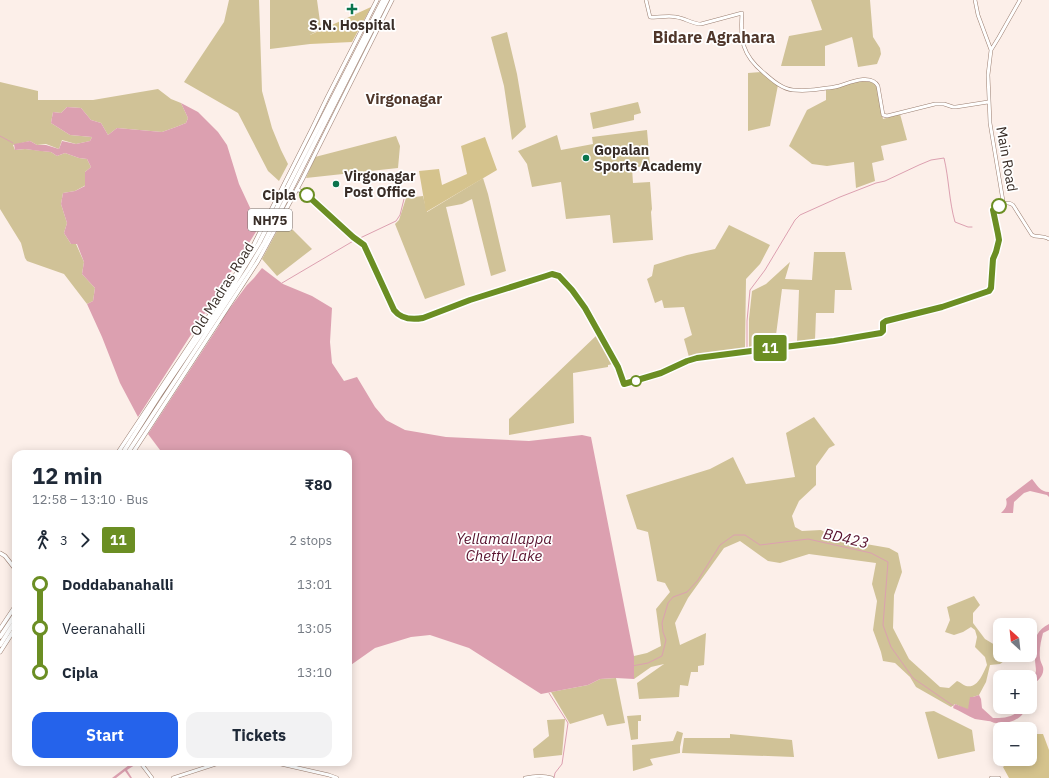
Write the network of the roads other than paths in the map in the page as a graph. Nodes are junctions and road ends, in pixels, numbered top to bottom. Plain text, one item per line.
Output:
1 (377, 0) edge
2 (383, 0) edge
3 (387, 0) edge
4 (392, 0) edge
5 (646, 0) edge
6 (974, 0) edge
7 (1020, 0) edge
8 (991, 50) junction
9 (342, 85) junction
10 (988, 102) junction
11 (314, 130) junction
12 (297, 189) junction
13 (1002, 204) junction
14 (1049, 238) edge
15 (221, 307) junction
16 (212, 321) junction
17 (157, 412) junction
18 (140, 431) junction
19 (120, 450) edge
20 (125, 450) edge
21 (129, 450) edge
22 (134, 450) edge
23 (0, 553) edge
24 (12, 564) edge
25 (12, 611) edge
26 (12, 619) edge
27 (12, 626) edge
28 (0, 629) edge
29 (12, 633) edge
30 (0, 637) edge
31 (0, 645) edge
32 (0, 652) edge
33 (143, 766) edge
34 (210, 766) edge
35 (290, 766) edge
36 (152, 778) edge
37 (173, 778) edge
38 (337, 778) edge
39 (525, 778) edge
40 (552, 778) edge
41 (991, 778) edge
42 (999, 778) edge

1 - 11 main road
2 - 9 highway, NH75
3 - 9 highway, NH75
4 - 12 main road
5 - 10 street
6 - 8 street
7 - 8 street, Main Road
8 - 10 street, Main Road
9 - 11 highway, NH75
9 - 15 highway, Old Madras Road / NH75
10 - 13 street, Main Road
11 - 15 highway, Old Madras Road / NH75
12 - 13 street, Main Road
12 - 15 main road
13 - 14 street
15 - 16 highway, Old Madras Road / NH75
15 - 16 main road
16 - 17 highway, Old Madras Road / NH75
16 - 18 highway, Old Madras Road / NH75
16 - 19 main road
17 - 18 highway, Old Madras Road / NH75
17 - 22 main road
18 - 20 highway, Old Madras Road / NH75
18 - 21 highway, Old Madras Road / NH75
23 - 24 main road
25 - 28 main road
26 - 30 highway
27 - 31 highway
29 - 32 main road
33 - 36 street
34 - 37 street
35 - 38 street
39 - 40 street
41 - 42 street

